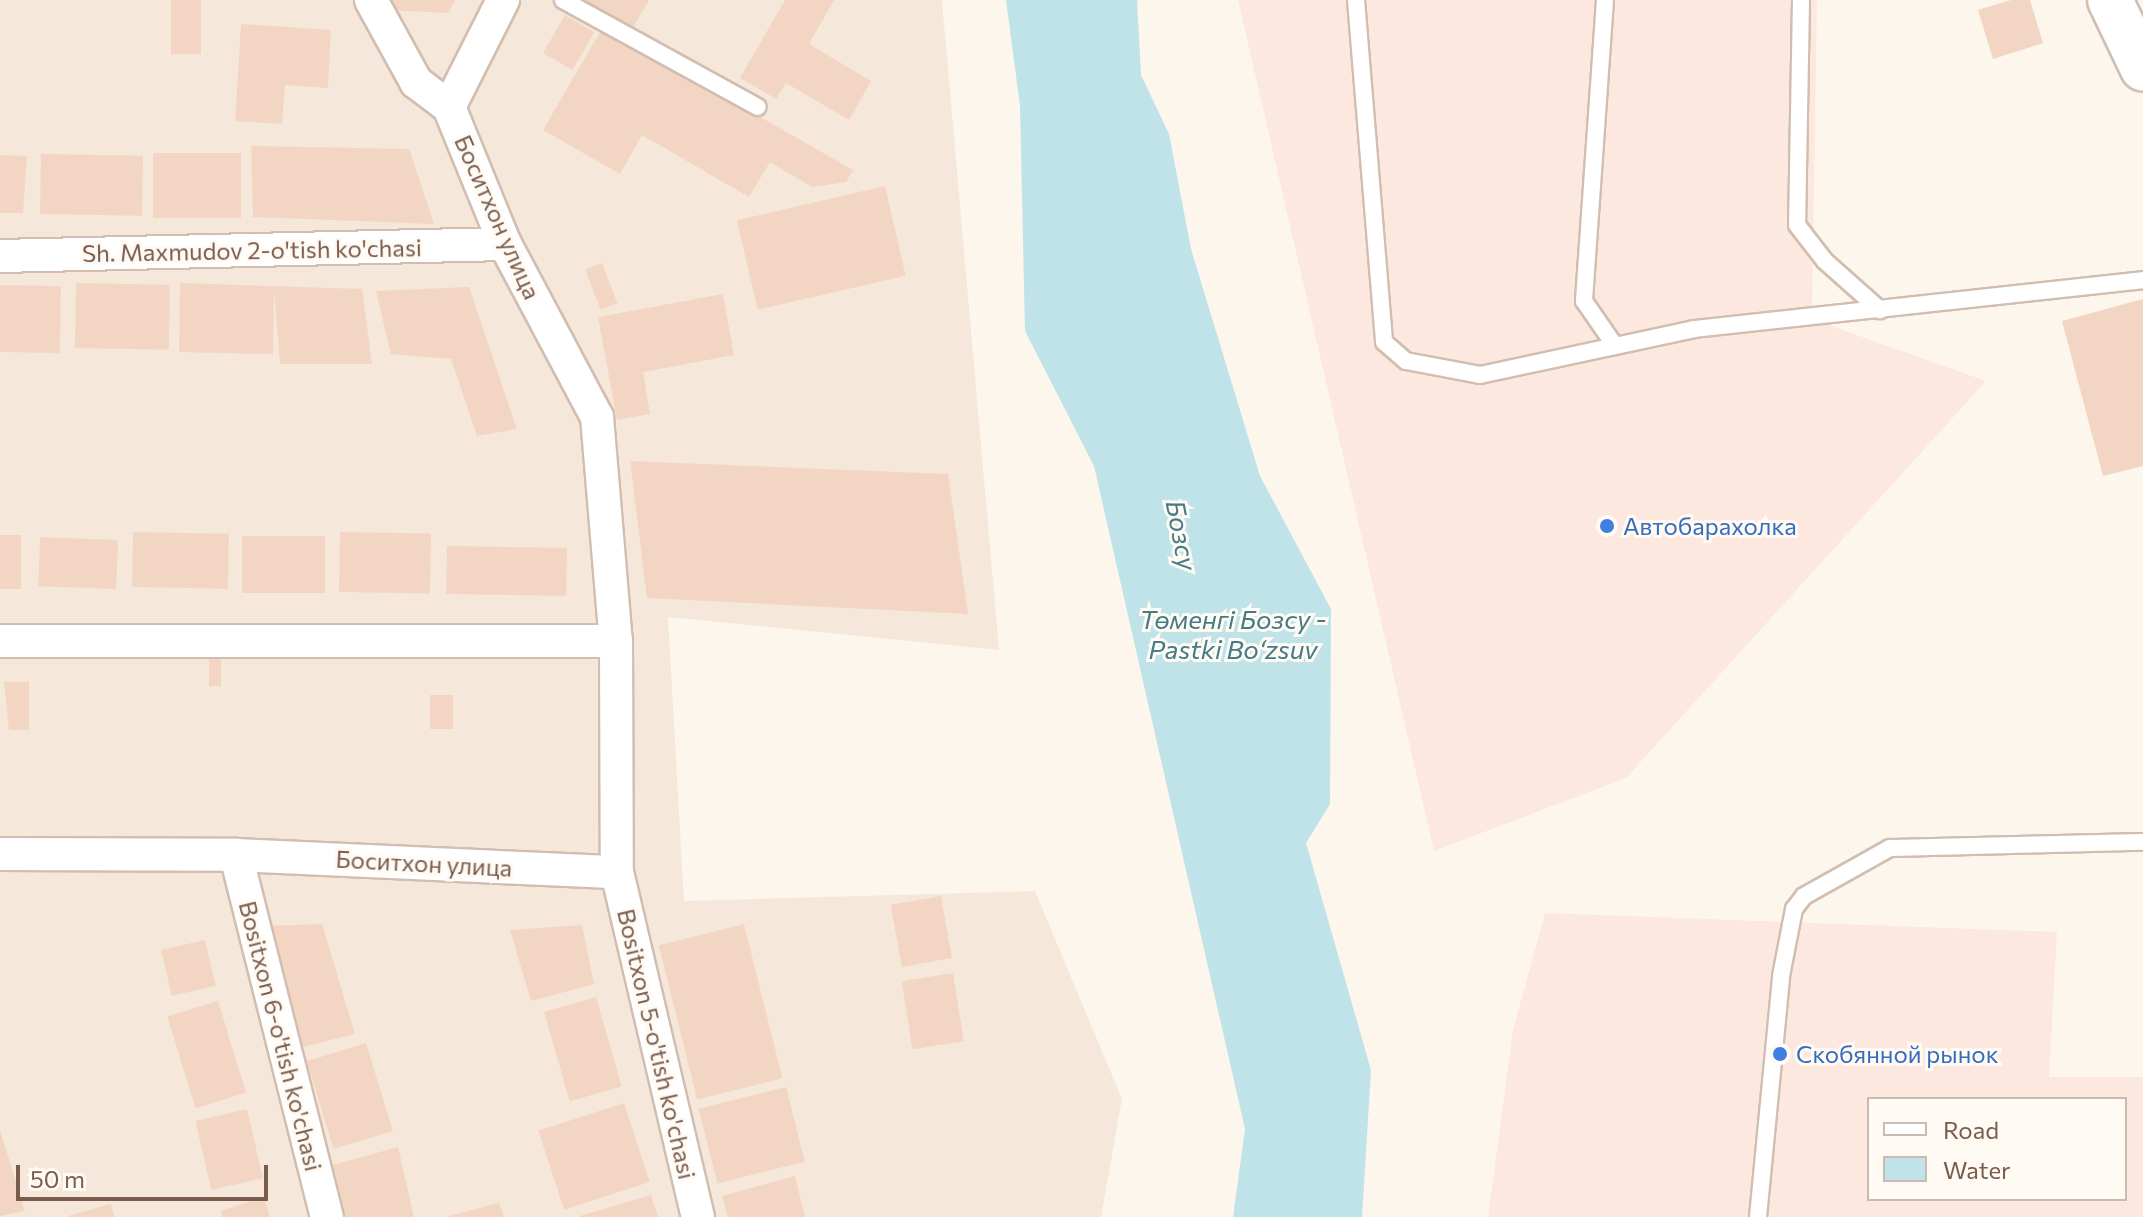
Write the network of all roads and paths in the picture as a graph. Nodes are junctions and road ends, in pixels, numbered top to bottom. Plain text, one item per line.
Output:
1 (371, 0) edge
2 (503, 0) edge
3 (563, 0) edge
4 (1356, 0) edge
5 (1605, 0) edge
6 (1801, 0) edge
7 (2110, 0) edge
8 (2143, 69) edge
9 (449, 107) junction
10 (758, 107) dead end
11 (505, 244) junction
12 (0, 256) edge
13 (2143, 280) edge
14 (1880, 310) junction
15 (1615, 346) junction
16 (0, 641) edge
17 (616, 641) junction
18 (2143, 842) edge
19 (0, 854) edge
20 (236, 855) junction
21 (617, 872) junction
22 (327, 1217) edge
23 (698, 1217) edge
24 (1758, 1217) edge

1 - 9 street, Боситхон улица
2 - 9 street
3 - 10 lane
4 - 15 lane
5 - 15 lane
6 - 14 lane
7 - 8 street
9 - 11 street, Боситхон улица
11 - 12 street, Sh. Maxmudov 2-o'tish ko'chasi
11 - 17 street, Боситхон улица
13 - 14 lane
14 - 15 lane
16 - 17 street
17 - 21 street, Боситхон улица
18 - 24 lane
19 - 20 street, Боситхон улица
20 - 21 street, Боситхон улица
20 - 22 street, Bositxon 6-o'tish ko'chasi
21 - 23 street, Bositxon 5-o'tish ko'chasi

